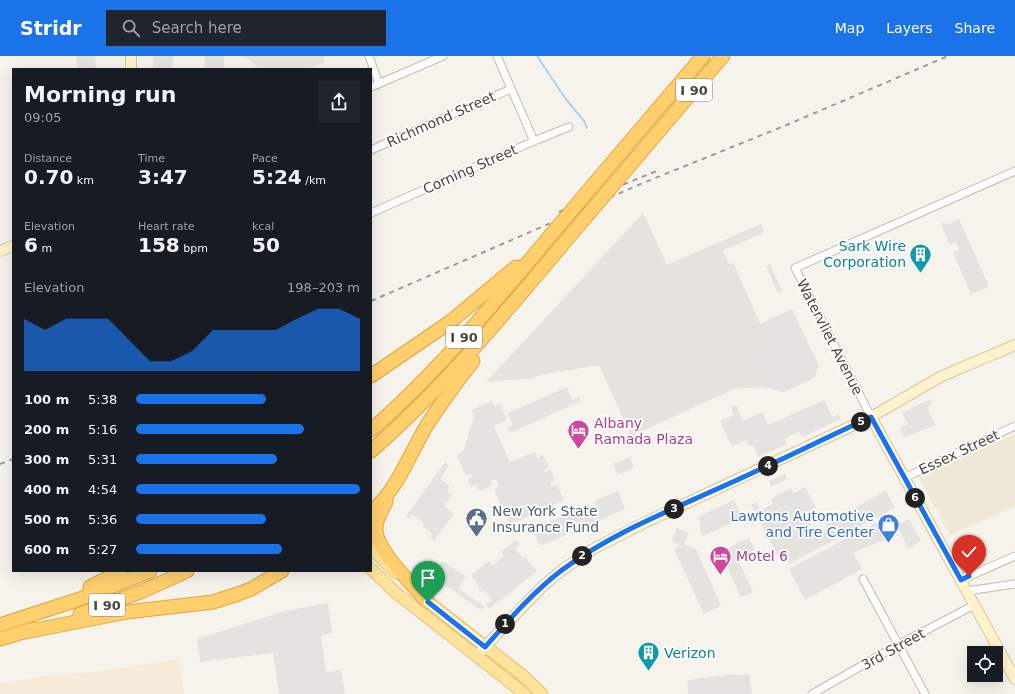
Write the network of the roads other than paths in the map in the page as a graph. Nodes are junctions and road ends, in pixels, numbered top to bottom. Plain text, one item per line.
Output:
1 (131, 56) edge
2 (369, 56) edge
3 (443, 56) edge
4 (497, 56) edge
5 (703, 56) edge
6 (723, 56) edge
7 (131, 68) edge
8 (379, 84) junction
9 (372, 87) edge
10 (511, 89) junction
11 (569, 127) dead end
12 (534, 141) junction
13 (372, 150) edge
14 (1015, 172) edge
15 (372, 212) edge
16 (550, 236) junction
17 (12, 246) edge
18 (0, 251) edge
19 (546, 264) junction
20 (1015, 345) edge
21 (372, 375) edge
22 (871, 417) junction
23 (1015, 426) edge
24 (372, 429) edge
25 (372, 450) edge
26 (401, 473) junction
27 (904, 478) junction
28 (372, 511) edge
29 (372, 549) edge
30 (1015, 556) edge
31 (372, 570) edge
32 (119, 572) edge
33 (148, 572) edge
34 (185, 572) edge
35 (280, 572) edge
36 (863, 579) dead end
37 (961, 580) junction
38 (1015, 584) edge
39 (967, 591) junction
40 (428, 602) junction
41 (974, 605) junction
42 (0, 623) edge
43 (25, 632) junction
44 (0, 639) edge
45 (898, 645) junction
46 (485, 647) junction
47 (477, 656) junction
48 (1015, 679) edge
49 (525, 694) edge
50 (542, 694) edge
51 (812, 694) edge
52 (925, 694) edge

1 - 7 street
2 - 8 street
3 - 8 street
4 - 10 street
5 - 16 highway, I 90, bridge
6 - 19 highway, I 90, bridge
8 - 9 street
10 - 12 street
10 - 13 street, Richmond Street
11 - 12 street, Corning Street
12 - 15 street, Corning Street
14 - 22 street, Watervliet Avenue
16 - 21 highway
16 - 24 highway, I 90
17 - 18 street
19 - 25 highway, I 90
19 - 26 highway
20 - 22 street
22 - 27 street, Watervliet Avenue
22 - 46 street
23 - 27 street, Essex Street
26 - 28 highway
26 - 40 highway
27 - 37 street, Watervliet Avenue
29 - 40 main road
30 - 37 street
31 - 47 main road
32 - 42 highway
33 - 42 highway, I 90
34 - 43 highway, I 90
35 - 43 highway
36 - 45 street
37 - 39 street, Watervliet Avenue
38 - 39 street
39 - 41 street, Watervliet Avenue
40 - 46 main road
41 - 45 street, 3rd Street
41 - 48 street, Watervliet Avenue
43 - 44 highway, I 90
45 - 51 street, 3rd Street
45 - 52 street
46 - 47 street
46 - 50 main road
47 - 49 main road

